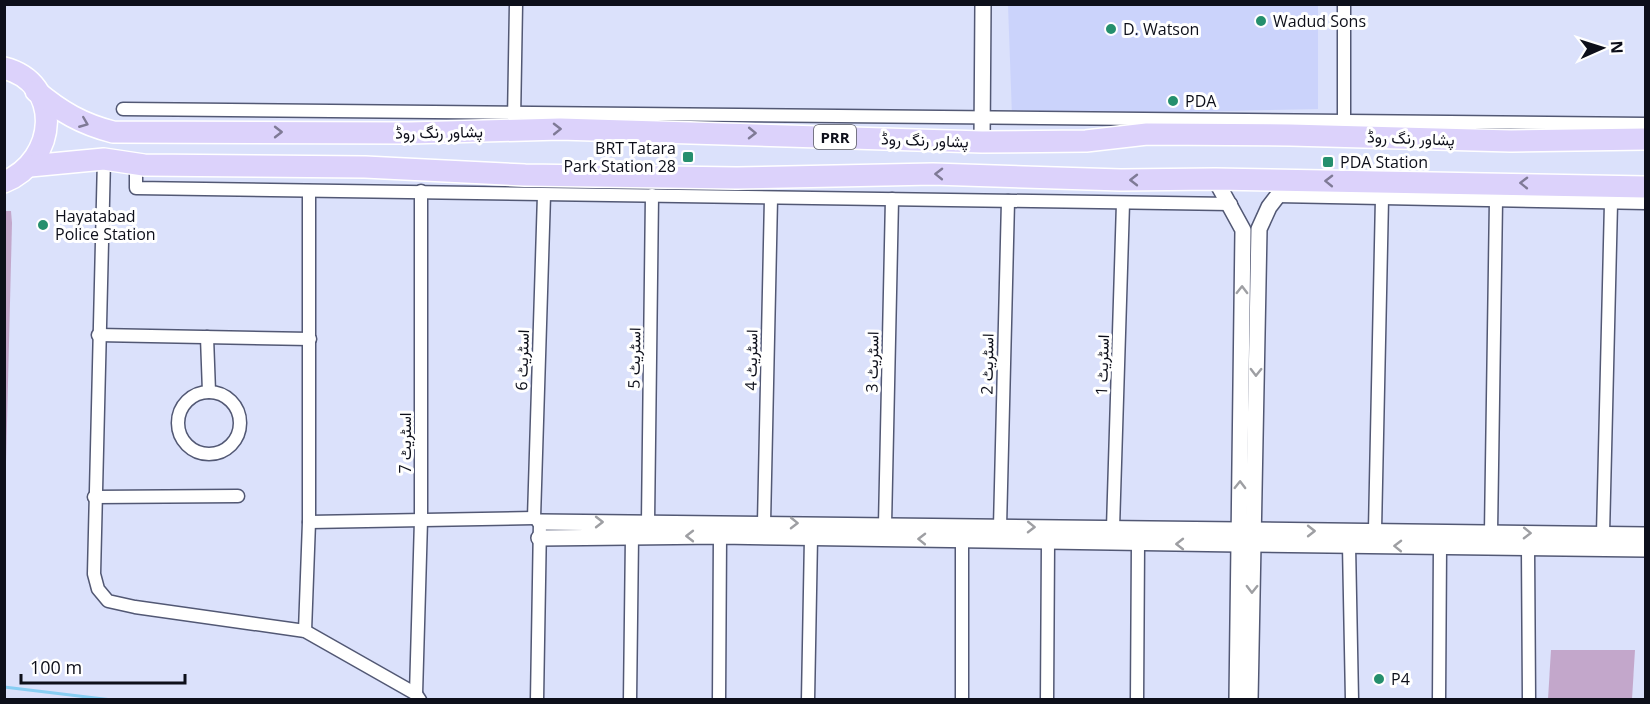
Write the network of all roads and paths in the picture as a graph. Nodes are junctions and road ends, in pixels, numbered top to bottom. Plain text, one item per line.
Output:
1 (516, 4) edge
2 (983, 4) edge
3 (1344, 4) edge
4 (4, 68) edge
5 (36, 91) junction
6 (123, 109) dead end
7 (982, 119) junction
8 (514, 122) junction
9 (1646, 124) edge
10 (1344, 129) junction
11 (1646, 139) edge
12 (1566, 141) junction
13 (982, 142) junction
14 (1646, 151) edge
15 (104, 159) junction
16 (136, 164) junction
17 (30, 166) junction
18 (1646, 176) edge
19 (1215, 179) junction
20 (4, 182) edge
21 (1568, 184) junction
22 (1646, 187) edge
23 (1283, 189) junction
24 (421, 190) junction
25 (309, 191) junction
26 (544, 195) junction
27 (652, 195) junction
28 (771, 198) junction
29 (1382, 198) junction
30 (892, 199) junction
31 (1496, 200) junction
32 (1008, 201) junction
33 (1611, 202) junction
34 (1122, 203) junction
35 (1646, 203) edge
36 (1231, 204) junction
37 (98, 335) junction
38 (207, 337) junction
39 (310, 339) junction
40 (209, 392) junction
41 (238, 496) dead end
42 (94, 497) junction
43 (422, 520) junction
44 (537, 520) junction
45 (309, 522) junction
46 (648, 522) junction
47 (765, 523) junction
48 (885, 525) junction
49 (1000, 527) junction
50 (1113, 528) junction
51 (1375, 530) junction
52 (840, 531) junction
53 (1491, 532) junction
54 (1603, 534) junction
55 (1646, 535) edge
56 (632, 536) junction
57 (720, 536) junction
58 (811, 537) junction
59 (1246, 537) junction
60 (539, 538) junction
61 (962, 540) junction
62 (1624, 542) junction
63 (1048, 543) junction
64 (1138, 544) junction
65 (1349, 545) junction
66 (1440, 547) junction
67 (1528, 549) junction
68 (1646, 549) edge
69 (305, 631) junction
70 (418, 697) edge
71 (537, 699) edge
72 (630, 699) edge
73 (719, 699) edge
74 (808, 699) edge
75 (962, 699) edge
76 (1047, 699) edge
77 (1137, 699) edge
78 (1236, 699) edge
79 (1250, 699) edge
80 (1352, 699) edge
81 (1439, 699) edge
82 (1529, 699) edge

1 - 8 street
2 - 7 street
3 - 10 street
4 - 5 highway, پشاور رنگ روڈ
5 -> 8 highway, پشاور رنگ روڈ / PRR
5 - 17 highway
6 - 8 street
7 - 8 street
7 - 10 street
7 - 13 street
8 -> 13 highway, پشاور رنگ روڈ / PRR
9 - 10 street
10 - 12 highway, پشاور رنگ روڈ / PRR
10 - 13 highway, پشاور رنگ روڈ / PRR
11 - 12 highway, پشاور رنگ روڈ / PRR
12 - 14 highway
15 - 16 highway, پشاور رنگ روڈ / PRR
15 - 17 highway, پشاور رنگ روڈ / PRR
15 - 37 street
19 -> 16 highway, پشاور رنگ روڈ / PRR
16 - 25 street
17 - 20 highway
18 - 21 highway
19 - 23 highway, پشاور رنگ روڈ / PRR
19 - 36 street
21 - 22 highway, پشاور رنگ روڈ / PRR
21 -> 23 highway, پشاور رنگ روڈ / PRR
23 - 29 street
23 -> 59 street
24 - 25 street
24 - 26 street
24 - 43 street, اسٹریٹ 7
25 - 39 street
26 - 27 street
26 - 44 street, اسٹریٹ 6
27 - 28 street
27 - 46 street, اسٹریٹ 5
28 - 30 street
28 - 47 street, اسٹریٹ 4
29 - 31 street
29 - 51 street
30 - 32 street
30 - 48 street, اسٹریٹ 3
31 - 33 street
31 - 53 street
32 - 34 street
32 - 49 street, اسٹریٹ 2
33 - 35 street
33 - 54 street
34 - 36 street
34 - 50 street, اسٹریٹ 1
59 -> 36 street
37 - 38 street
37 - 42 street
38 - 39 street
38 - 40 street
39 - 45 street
40 - 40 street
41 - 42 street
42 - 69 street
43 - 44 street
43 - 45 street
43 - 70 street, اسٹریٹ 7
44 -> 46 street
44 - 60 street, اسٹریٹ 6
45 - 69 street
46 - 47 street
47 -> 52 street
48 - 49 street
48 - 52 street
49 -> 50 street
50 - 59 street
51 - 53 street
59 -> 51 street
52 - 58 street
61 -> 52 street
53 -> 54 street
54 - 62 street
55 - 62 street
57 -> 56 street
56 - 60 street
56 - 72 street
57 - 58 street
57 - 73 street
58 - 74 street
59 -> 64 street
59 - 65 street
59 - 78 street
59 -> 79 street
60 - 71 street, اسٹریٹ 6
61 - 63 street
61 - 75 street
62 - 67 street
62 - 68 street
63 - 64 street
63 - 76 street
64 - 77 street
66 -> 65 street
65 - 80 street
66 - 67 street
66 - 81 street
67 - 82 street
69 - 70 street

